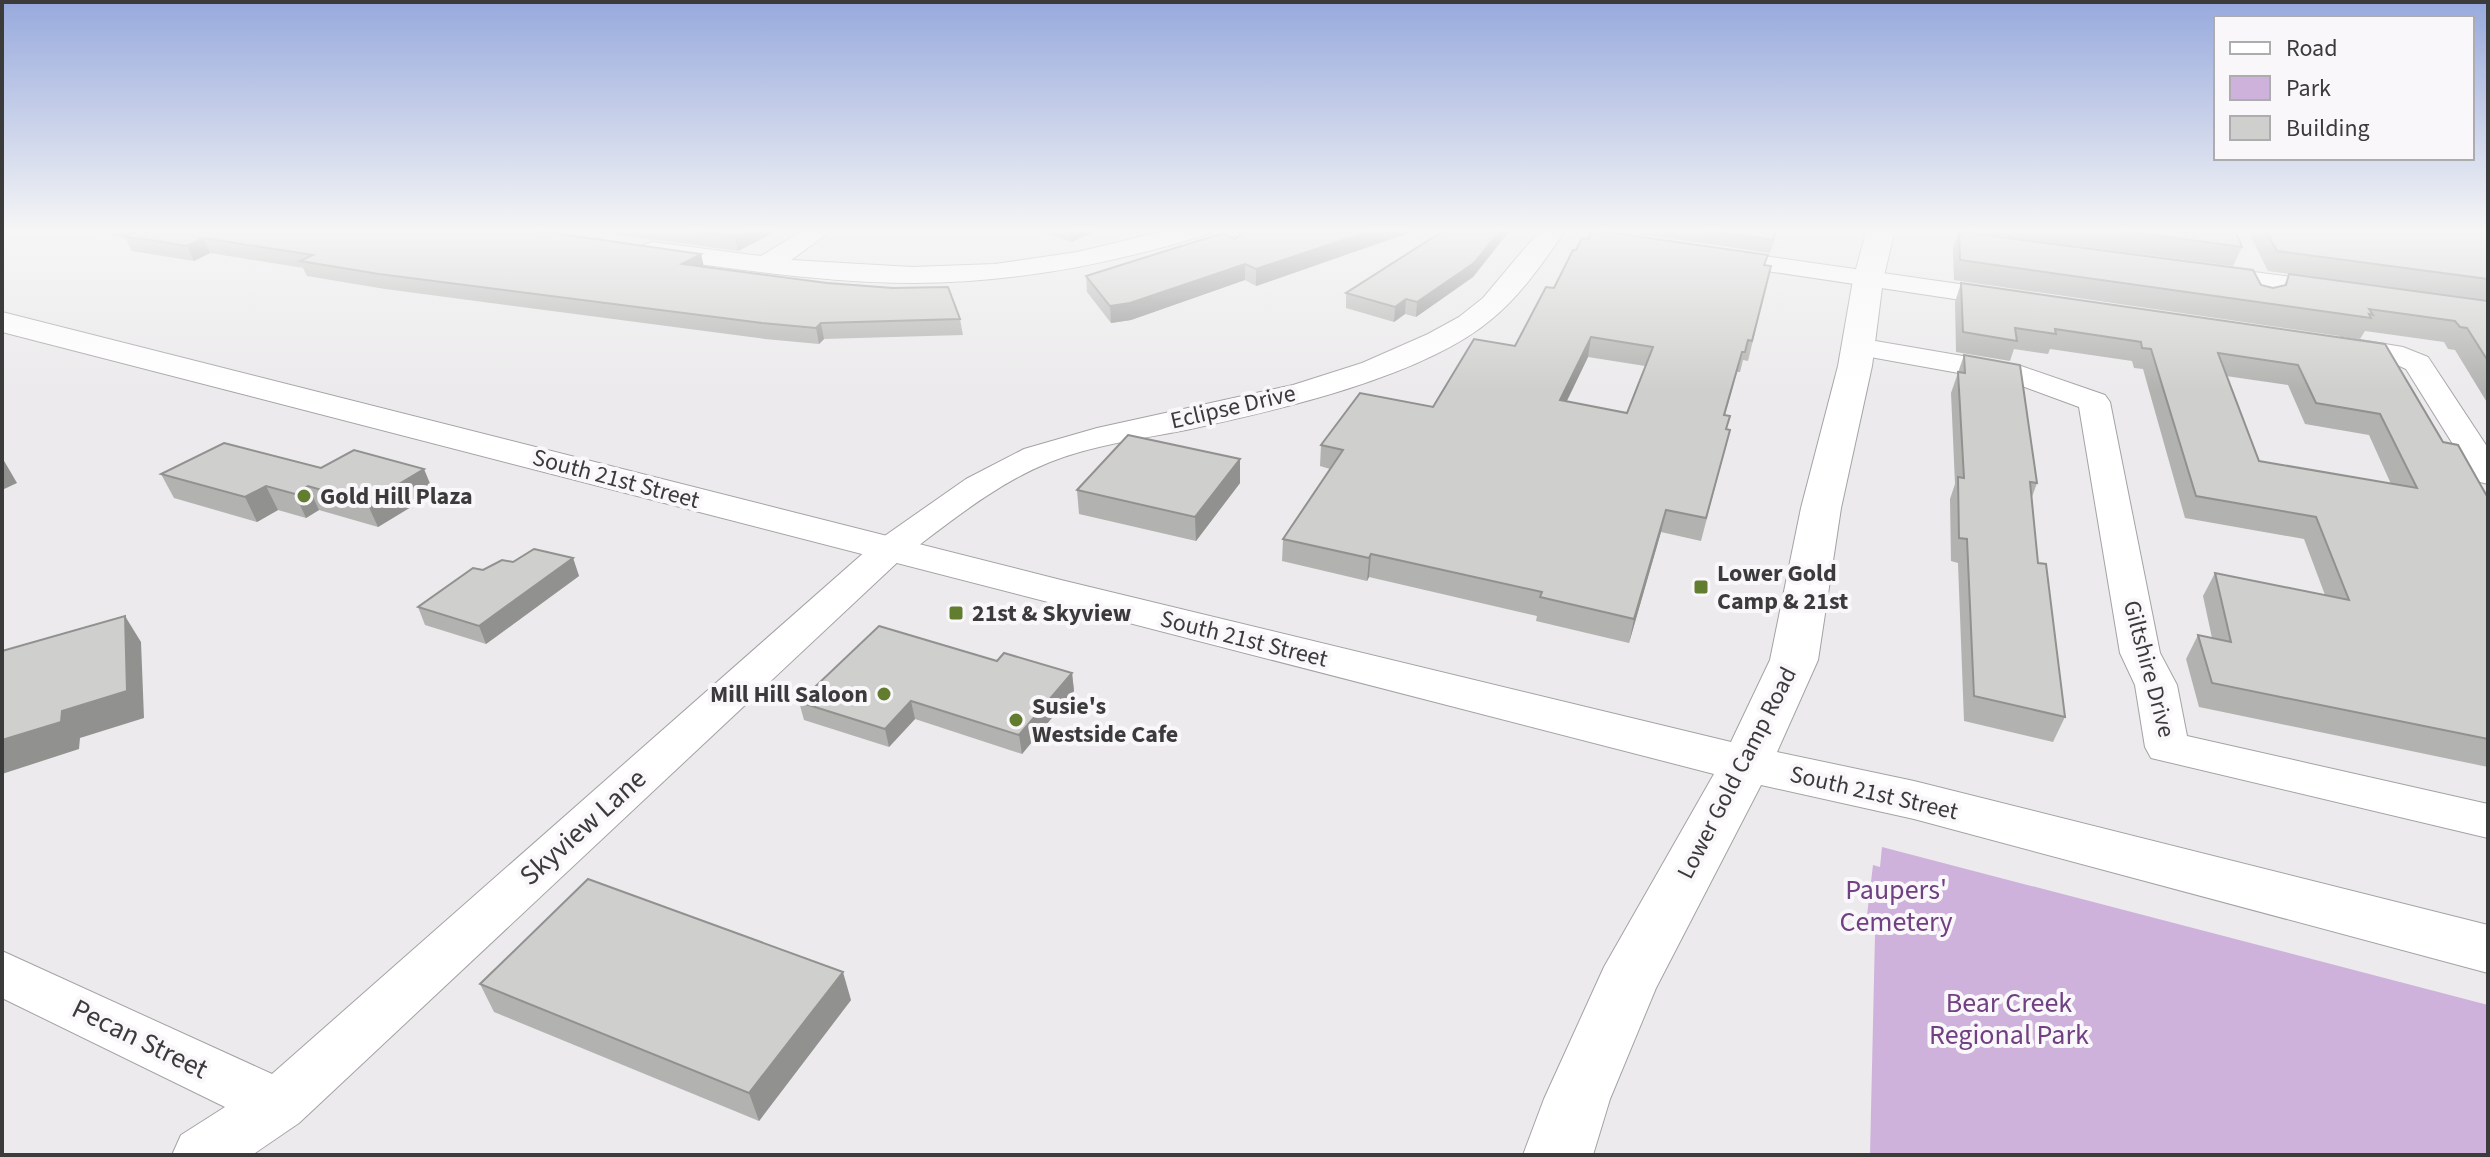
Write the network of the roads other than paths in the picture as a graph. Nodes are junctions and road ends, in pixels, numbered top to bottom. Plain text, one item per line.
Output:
1 (1512, 283) edge
2 (1868, 283) edge
3 (1890, 283) edge
4 (2257, 283) edge
5 (2278, 283) edge
6 (2364, 295) edge
7 (2036, 303) edge
8 (2269, 309) edge
9 (2, 322) edge
10 (2309, 341) edge
11 (1857, 357) junction
12 (2488, 474) edge
13 (889, 550) junction
14 (1746, 764) junction
15 (2488, 821) edge
16 (2488, 949) edge
17 (2, 973) edge
18 (278, 1105) junction
19 (202, 1155) edge
20 (250, 1155) edge
21 (1558, 1155) edge

1 - 13 street, Eclipse Drive
2 - 11 main road, Lower Gold Camp Road
3 - 7 street
4 - 8 street
5 - 6 street
9 - 13 main road, South 21st Street
10 - 12 street
11 - 14 main road, Lower Gold Camp Road
11 - 15 street, Giltshire Drive
13 - 14 main road, South 21st Street
13 - 18 street, Skyview Lane
14 - 16 main road, South 21st Street
14 - 21 main road, Lower Gold Camp Road
17 - 18 street, Pecan Street
18 - 19 street, Skyview Lane
18 - 20 street, Skyview Lane

